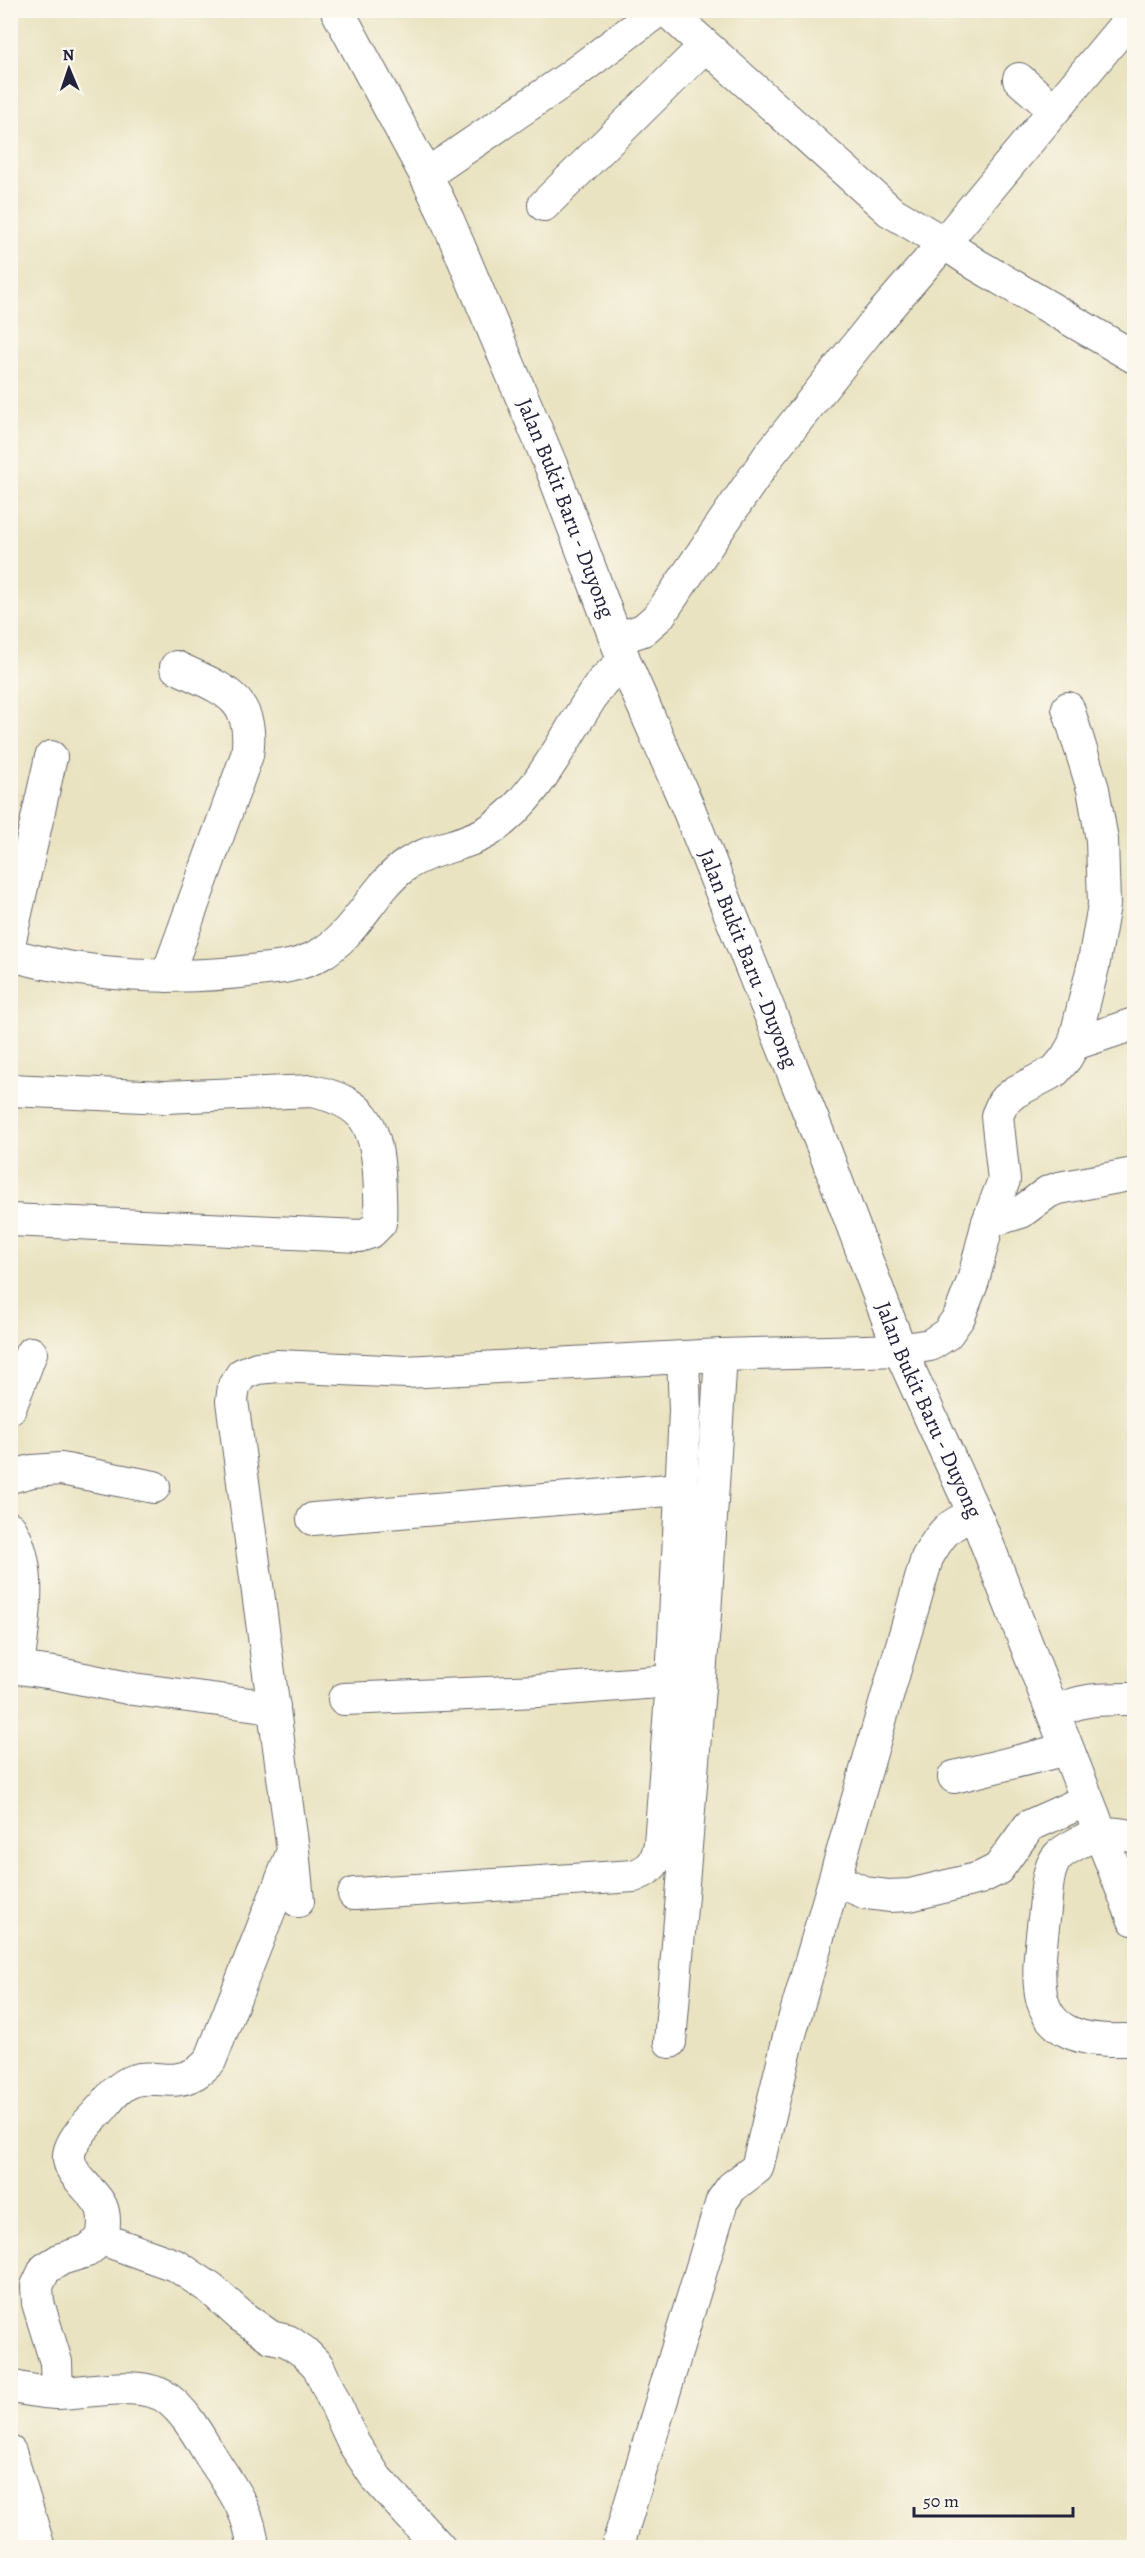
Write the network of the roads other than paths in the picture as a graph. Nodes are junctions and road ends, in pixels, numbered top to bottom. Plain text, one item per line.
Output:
1 (337, 10) edge
2 (659, 10) edge
3 (666, 10) edge
4 (1134, 14) edge
5 (705, 46) junction
6 (1019, 79) dead end
7 (1053, 109) junction
8 (426, 175) junction
9 (544, 205) dead end
10 (944, 243) junction
11 (1134, 357) edge
12 (621, 651) junction
13 (176, 667) dead end
14 (1068, 708) dead end
15 (51, 757) dead end
16 (10, 940) edge
17 (10, 955) edge
18 (166, 976) junction
19 (1134, 1024) edge
20 (1074, 1044) junction
21 (10, 1090) edge
22 (1134, 1163) edge
23 (1134, 1174) edge
24 (994, 1208) junction
25 (10, 1220) edge
26 (900, 1350) junction
27 (31, 1353) dead end
28 (721, 1355) junction
29 (683, 1357) junction
30 (10, 1408) edge
31 (10, 1477) edge
32 (154, 1487) dead end
33 (681, 1489) junction
34 (975, 1514) junction
35 (313, 1519) dead end
36 (10, 1528) edge
37 (14, 1668) edge
38 (672, 1681) junction
39 (344, 1699) dead end
40 (1134, 1700) edge
41 (274, 1707) junction
42 (1053, 1713) junction
43 (1067, 1749) junction
44 (954, 1778) dead end
45 (1087, 1800) junction
46 (1101, 1833) junction
47 (1134, 1836) edge
48 (293, 1850) junction
49 (836, 1880) junction
50 (354, 1894) dead end
51 (298, 1901) dead end
52 (1134, 1919) edge
53 (1124, 2040) dead end
54 (670, 2042) dead end
55 (102, 2239) junction
56 (10, 2386) edge
57 (57, 2393) junction
58 (10, 2452) edge
59 (39, 2547) edge
60 (253, 2547) edge
61 (440, 2547) edge
62 (617, 2547) edge

1 - 8 main road, Jalan Bukit Baru - Duyong
2 - 8 street
3 - 5 street
4 - 7 street
5 - 9 street
5 - 10 street
6 - 7 street
7 - 10 street
8 - 12 main road, Jalan Bukit Baru - Duyong
10 - 11 street
10 - 12 street
12 - 18 street
12 - 26 main road, Jalan Bukit Baru - Duyong
13 - 18 street
14 - 20 street
15 - 16 street
17 - 18 street
19 - 20 street
20 - 24 street
21 - 25 street
22 - 24 street
23 - 24 street
24 - 26 street
26 - 28 street
26 - 34 main road, Jalan Bukit Baru - Duyong
27 - 30 street
28 - 29 street
28 - 54 street
29 - 33 street
29 - 41 street
31 - 32 street
33 - 35 street
33 - 38 street
34 - 42 main road, Jalan Bukit Baru - Duyong
34 - 49 street
36 - 37 street
37 - 41 street
38 - 39 street
38 - 50 street
40 - 42 street
41 - 48 street
42 - 43 main road, Jalan Bukit Baru - Duyong
43 - 44 street
43 - 45 main road, Jalan Bukit Baru - Duyong
45 - 46 main road, Jalan Bukit Baru - Duyong
45 - 49 street
46 - 47 street
46 - 52 main road, Jalan Bukit Baru - Duyong
46 - 53 street
48 - 51 street
48 - 55 street
49 - 62 street
55 - 57 street
55 - 61 street
56 - 57 street
57 - 60 street
58 - 59 street

